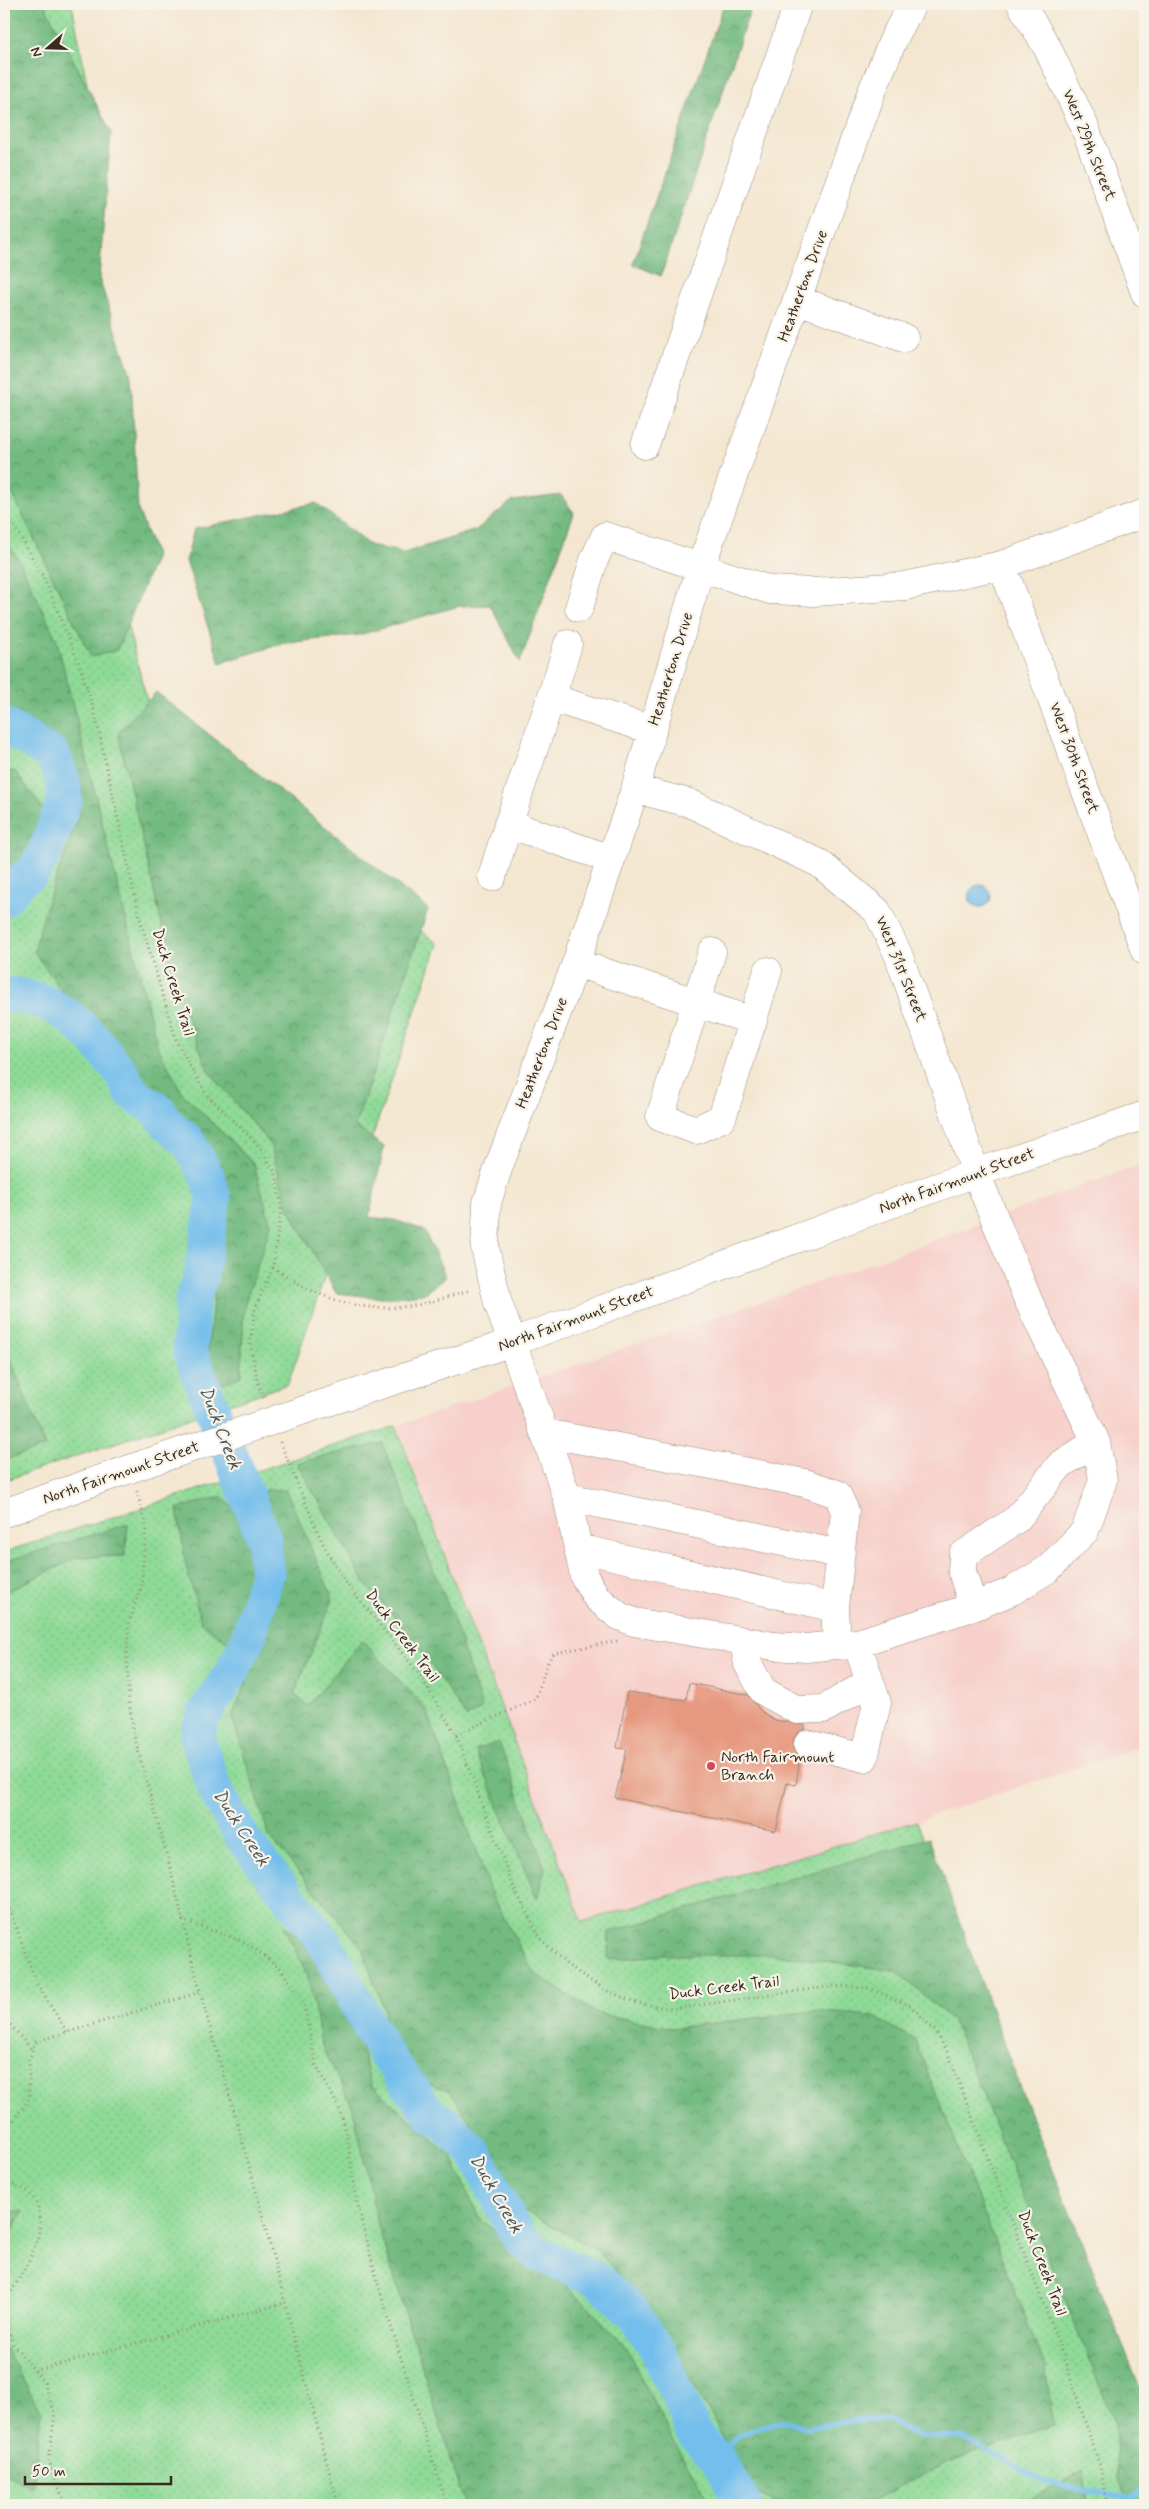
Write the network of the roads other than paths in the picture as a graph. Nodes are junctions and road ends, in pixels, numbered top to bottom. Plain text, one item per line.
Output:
1 (798, 4) edge
2 (912, 4) edge
3 (1021, 4) edge
4 (1145, 292) edge
5 (798, 300) junction
6 (904, 338) dead end
7 (645, 445) dead end
8 (1145, 513) edge
9 (1002, 565) junction
10 (702, 566) junction
11 (579, 608) dead end
12 (568, 644) dead end
13 (552, 698) junction
14 (652, 730) junction
15 (635, 789) junction
16 (508, 824) junction
17 (611, 859) junction
18 (492, 876) dead end
19 (1145, 951) edge
20 (712, 952) dead end
21 (576, 963) junction
22 (768, 971) dead end
23 (696, 1002) junction
24 (752, 1021) junction
25 (1145, 1116) edge
26 (976, 1173) junction
27 (510, 1343) junction
28 (545, 1433) junction
29 (1096, 1442) junction
30 (567, 1497) junction
31 (4, 1513) edge
32 (579, 1548) junction
33 (840, 1554) junction
34 (973, 1607) junction
35 (835, 1608) junction
36 (744, 1641) junction
37 (847, 1645) junction
38 (870, 1682) junction
39 (808, 1744) dead end

1 - 7 street
2 - 5 street, Heatherton Drive
3 - 4 street, West 29th Street
5 - 6 street
5 - 10 street, Heatherton Drive
8 - 9 street
9 - 10 street
9 - 19 street, West 30th Street
10 - 11 street
10 - 14 street, Heatherton Drive
12 - 13 street
13 - 14 street
13 - 16 street
14 - 15 street, Heatherton Drive
15 - 17 street, Heatherton Drive
15 - 26 street, West 31st Street
16 - 17 street
16 - 18 street
17 - 21 street, Heatherton Drive
20 - 23 street
21 - 23 street
21 - 27 street, Heatherton Drive
22 - 24 street
23 - 24 street
23 - 24 street
25 - 26 street, North Fairmount Street
26 - 27 street, North Fairmount Street
26 - 29 street, West 31st Street
27 - 28 street, Heatherton Drive
27 - 31 street, North Fairmount Street, bridge
28 - 30 street, Heatherton Drive
28 - 33 street
29 - 34 street, West 31st Street
29 - 34 street
30 - 32 street, Heatherton Drive
30 - 33 street
32 - 35 street
32 - 36 street, Heatherton Drive
33 - 35 street
34 - 37 street, West 31st Street
35 - 37 street
36 - 37 street, Heatherton Drive
36 - 38 street
37 - 38 street
38 - 39 street

